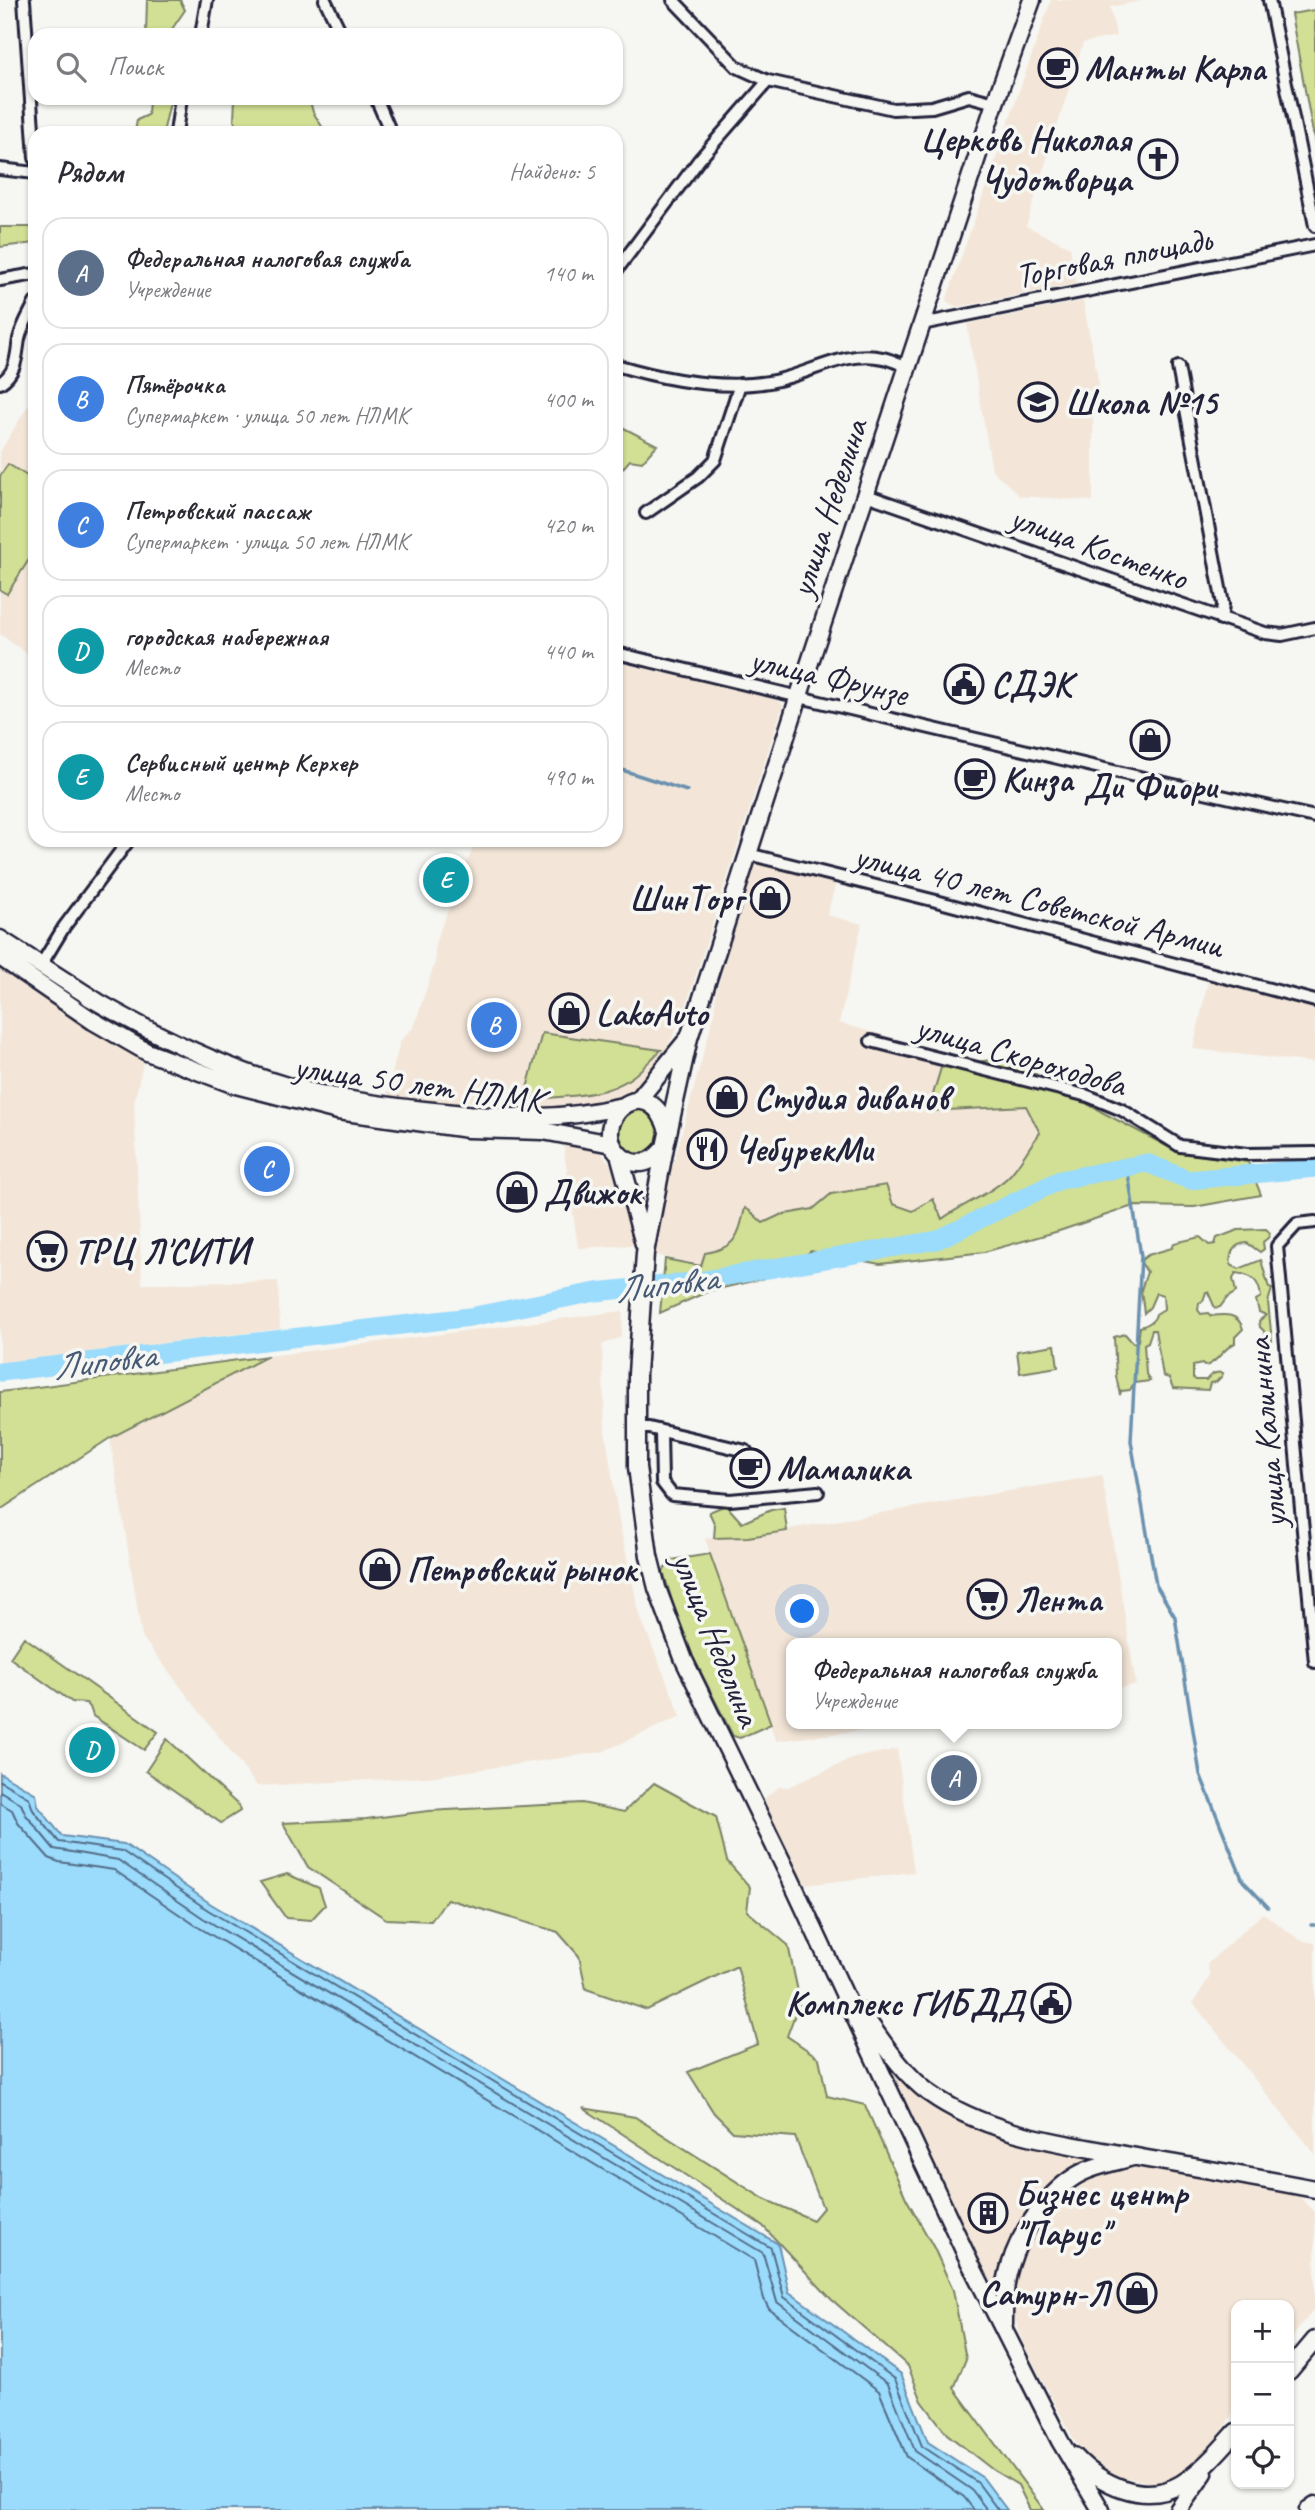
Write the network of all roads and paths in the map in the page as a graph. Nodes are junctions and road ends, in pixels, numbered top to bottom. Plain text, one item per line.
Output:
1 (24, 0) edge
2 (207, 0) edge
3 (325, 0) edge
4 (673, 0) edge
5 (1032, 0) edge
6 (1269, 0) edge
7 (202, 28) edge
8 (339, 28) edge
9 (28, 57) edge
10 (768, 81) junction
11 (995, 103) junction
12 (31, 105) edge
13 (180, 105) edge
14 (383, 105) edge
15 (33, 126) edge
16 (177, 126) edge
17 (389, 126) edge
18 (0, 169) edge
19 (28, 172) edge
20 (1315, 226) edge
21 (1315, 244) edge
22 (623, 262) edge
23 (28, 275) edge
24 (0, 280) edge
25 (28, 318) edge
26 (922, 324) junction
27 (623, 367) edge
28 (908, 367) junction
29 (1178, 367) dead end
30 (0, 383) edge
31 (740, 384) junction
32 (866, 495) junction
33 (646, 513) dead end
34 (1221, 620) junction
35 (1315, 628) edge
36 (623, 655) edge
37 (799, 696) junction
38 (1315, 817) edge
39 (125, 847) edge
40 (748, 854) junction
41 (0, 939) edge
42 (0, 957) edge
43 (41, 965) junction
44 (1315, 1001) edge
45 (689, 1038) junction
46 (871, 1041) dead end
47 (630, 1103) junction
48 (667, 1139) junction
49 (615, 1149) junction
50 (1315, 1153) edge
51 (1315, 1222) edge
52 (646, 1251) junction
53 (636, 1428) junction
54 (661, 1432) junction
55 (746, 1451) dead end
56 (818, 1492) dead end
57 (1315, 1662) edge
58 (840, 1984) junction
59 (1135, 2156) junction
60 (1291, 2184) junction
61 (1315, 2189) edge
62 (1315, 2201) edge
63 (1004, 2329) junction
64 (1315, 2340) edge
65 (1294, 2365) edge
66 (1231, 2437) edge
67 (1060, 2441) junction
68 (1224, 2445) junction
69 (1101, 2510) edge
70 (1178, 2510) edge

1 - 9 street
2 - 7 street
3 - 8 street
4 - 10 street
5 - 11 main road, улица Неделина
6 - 20 street
10 - 11 street
10 - 22 street
11 - 26 main road, улица Неделина
12 - 15 street
13 - 16 street
14 - 17 street
18 - 19 street
21 - 26 street, Торговая площадь
23 - 24 street
25 - 30 street
26 - 28 main road, улица Неделина
27 - 31 street
28 - 31 street
28 - 32 main road, улица Неделина
29 - 34 street
31 - 33 street
32 - 34 street, улица Костенко
32 - 37 main road, улица Неделина
34 - 35 street, улица Костенко
36 - 37 street, улица Фрунзе
37 - 38 street, улица Фрунзе
37 - 40 main road, улица Неделина
39 - 43 street
40 - 44 street, улица 40 лет Советской Армии
40 - 45 main road, улица Неделина
41 - 43 main road, улица 50 лет НЛМК
42 - 49 main road, улица 50 лет НЛМК
43 - 47 main road, улица 50 лет НЛМК
45 - 47 main road
45 - 48 main road, улица Неделина
46 - 50 street, улица Скороходова
47 - 48 main road
47 - 49 main road
48 - 49 main road
48 - 52 main road, улица Неделина
49 - 52 main road
51 - 57 street, улица Калинина
52 - 53 main road, улица Неделина
53 - 54 street
53 - 58 main road, улица Неделина
54 - 55 street
54 - 56 street
58 - 59 main road
58 - 63 main road
59 - 60 main road
59 - 63 main road
60 - 61 main road
60 - 62 main road
63 - 67 main road
64 - 65 main road
66 - 68 main road
67 - 68 main road
67 - 69 main road
68 - 70 main road

